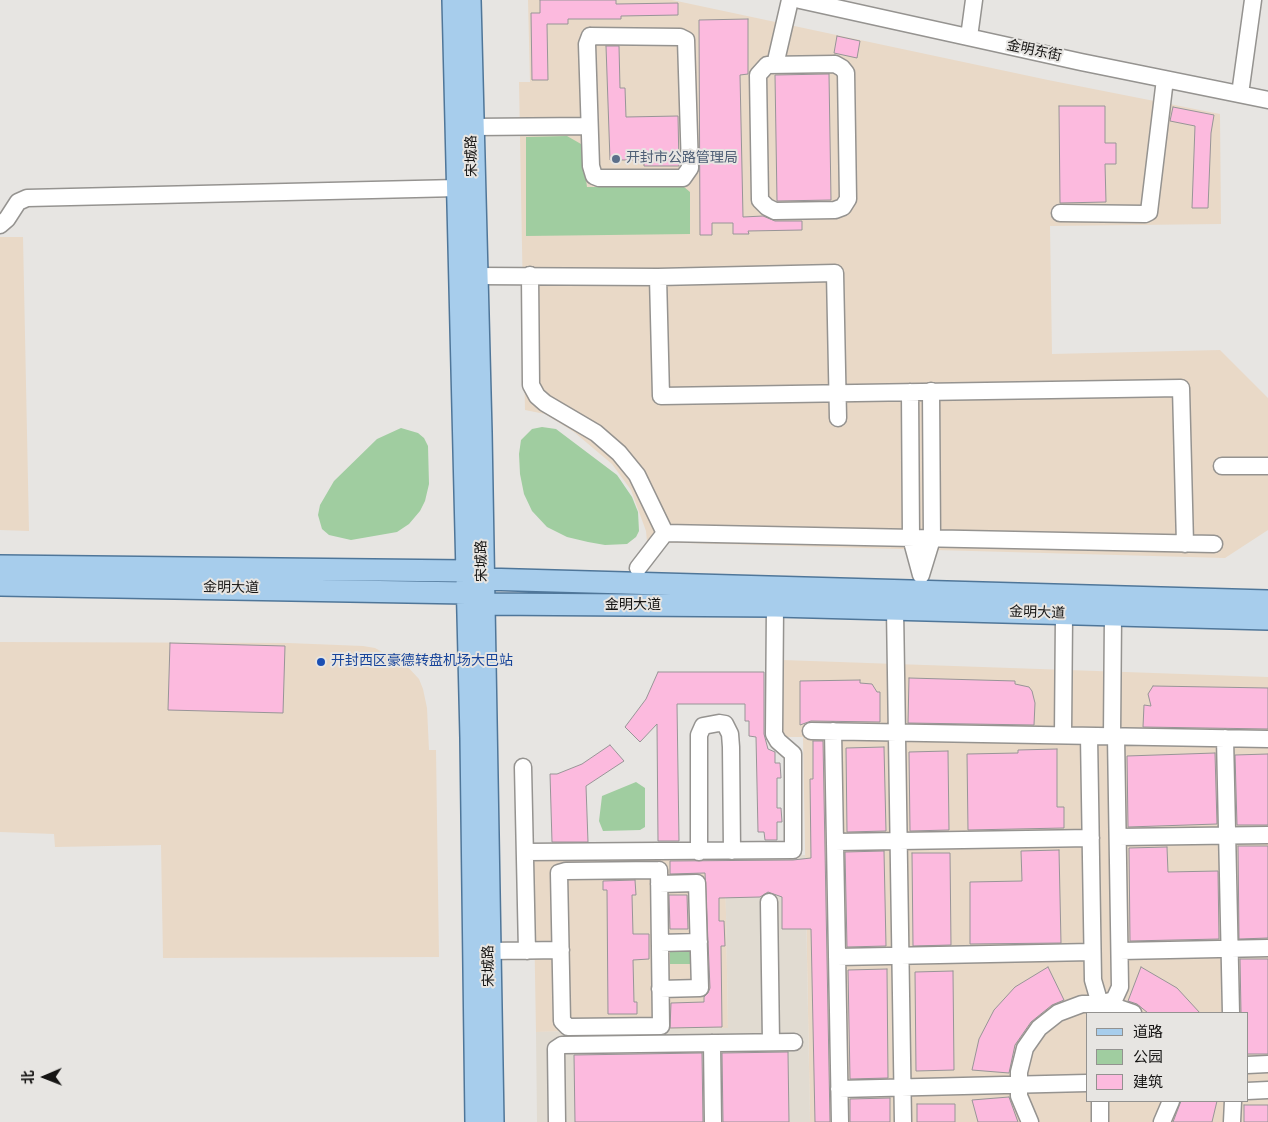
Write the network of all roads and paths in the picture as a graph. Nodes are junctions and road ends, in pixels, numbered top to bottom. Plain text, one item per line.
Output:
1 (453, 0) edge
2 (470, 0) edge
3 (790, 0) edge
4 (800, 0) edge
5 (974, 0) edge
6 (1253, 0) edge
7 (850, 5) edge
8 (969, 37) junction
9 (775, 65) junction
10 (1165, 79) junction
11 (1240, 94) junction
12 (1268, 100) edge
13 (590, 126) junction
14 (472, 127) junction
15 (458, 188) junction
16 (1060, 213) dead end
17 (0, 225) edge
18 (530, 275) junction
19 (476, 276) junction
20 (658, 277) junction
21 (931, 391) junction
22 (838, 392) junction
23 (910, 392) junction
24 (838, 418) dead end
25 (1222, 466) dead end
26 (1268, 466) edge
27 (665, 534) junction
28 (912, 538) junction
29 (932, 539) junction
30 (1185, 544) junction
31 (1214, 544) dead end
32 (0, 566) edge
33 (638, 568) dead end
34 (475, 575) junction
35 (920, 584) junction
36 (0, 585) edge
37 (475, 599) junction
38 (1268, 601) edge
39 (775, 606) junction
40 (896, 609) junction
41 (1064, 615) junction
42 (1113, 616) junction
43 (1268, 619) edge
44 (811, 731) dead end
45 (834, 731) junction
46 (896, 732) junction
47 (1063, 735) junction
48 (1089, 736) junction
49 (1114, 736) junction
50 (1225, 738) junction
51 (1268, 739) edge
52 (523, 767) dead end
53 (1268, 835) edge
54 (1227, 836) junction
55 (1118, 837) junction
56 (1091, 838) junction
57 (898, 841) junction
58 (835, 842) junction
59 (732, 851) junction
60 (525, 852) junction
61 (699, 852) junction
62 (659, 884) junction
63 (769, 902) dead end
64 (699, 942) junction
65 (660, 943) junction
66 (1229, 948) junction
67 (1268, 948) edge
68 (560, 950) junction
69 (490, 951) junction
70 (527, 951) junction
71 (1120, 951) junction
72 (1092, 952) junction
73 (900, 956) junction
74 (837, 957) junction
75 (660, 989) junction
76 (1100, 1008) edge
77 (1131, 1012) edge
78 (1231, 1012) edge
79 (771, 1042) junction
80 (794, 1042) dead end
81 (712, 1043) junction
82 (1268, 1064) edge
83 (1248, 1065) edge
84 (1086, 1083) edge
85 (1018, 1084) junction
86 (902, 1087) junction
87 (839, 1089) junction
88 (1268, 1090) edge
89 (1248, 1091) edge
90 (1100, 1102) edge
91 (1171, 1102) edge
92 (1232, 1102) edge
93 (476, 1122) edge
94 (493, 1122) edge
95 (557, 1122) edge
96 (713, 1122) edge
97 (840, 1122) edge
98 (903, 1122) edge
99 (1030, 1122) edge
100 (1100, 1122) edge
101 (1162, 1122) edge
102 (1232, 1122) edge

1 - 15 main road, 宋城路
2 - 14 main road, 宋城路
3 - 9 street
4 - 7 street, 金明东街
5 - 8 street
6 - 11 street
7 - 8 street, 金明东街
8 - 10 street, 金明东街
9 - 9 street
10 - 11 street, 金明东街
10 - 16 street
11 - 12 street, 金明东街
13 - 13 street
13 - 14 street
14 - 19 main road, 宋城路
15 - 17 street
15 - 34 main road, 宋城路
18 - 19 street
18 - 20 street
18 - 27 street
19 - 34 main road, 宋城路
20 - 22 street
20 - 22 street
21 - 23 street
21 - 29 street
21 - 30 street
22 - 23 street
22 - 24 street
23 - 28 street
25 - 26 street
27 - 28 street
27 - 33 street
28 - 29 street
28 - 35 street
29 - 30 street
29 - 35 street
30 - 31 street
32 - 34 main road, 金明大道
34 - 35 main road, 金明大道
34 - 37 main road, 宋城路
35 - 38 main road, 金明大道
36 - 37 main road, 金明大道
37 - 39 main road, 金明大道
37 - 69 main road, 宋城路
37 - 93 main road, 宋城路
39 - 40 main road, 金明大道
39 - 59 street
40 - 41 main road, 金明大道
40 - 46 street
41 - 42 main road, 金明大道
41 - 47 street
42 - 43 main road, 金明大道
42 - 49 street
44 - 45 street
45 - 46 street
45 - 58 street
46 - 47 street
46 - 57 street
47 - 48 street
48 - 49 street
48 - 56 street
49 - 50 street
49 - 55 street
50 - 51 street
50 - 54 street
52 - 60 street
53 - 54 street
54 - 55 street
54 - 66 street
55 - 71 street
56 - 57 street
56 - 72 street
57 - 58 street
57 - 73 street
58 - 74 street
59 - 61 street
59 - 61 street
60 - 61 street
60 - 70 street
62 - 64 street
62 - 65 street
62 - 68 street
63 - 79 street
64 - 65 street
64 - 75 street
65 - 75 street
66 - 67 street
66 - 71 street
66 - 78 street
68 - 70 street
68 - 75 street
69 - 70 street
69 - 94 main road, 宋城路
71 - 76 street
72 - 73 street
72 - 76 street
73 - 74 street
73 - 86 street
74 - 87 street
76 - 77 street
76 - 85 street
79 - 80 street
79 - 81 street
81 - 95 street
81 - 96 street
82 - 83 street
84 - 85 street
85 - 86 street
85 - 99 street
86 - 87 street
86 - 98 street
87 - 97 street
88 - 89 street
90 - 100 street
91 - 101 street
92 - 102 street

